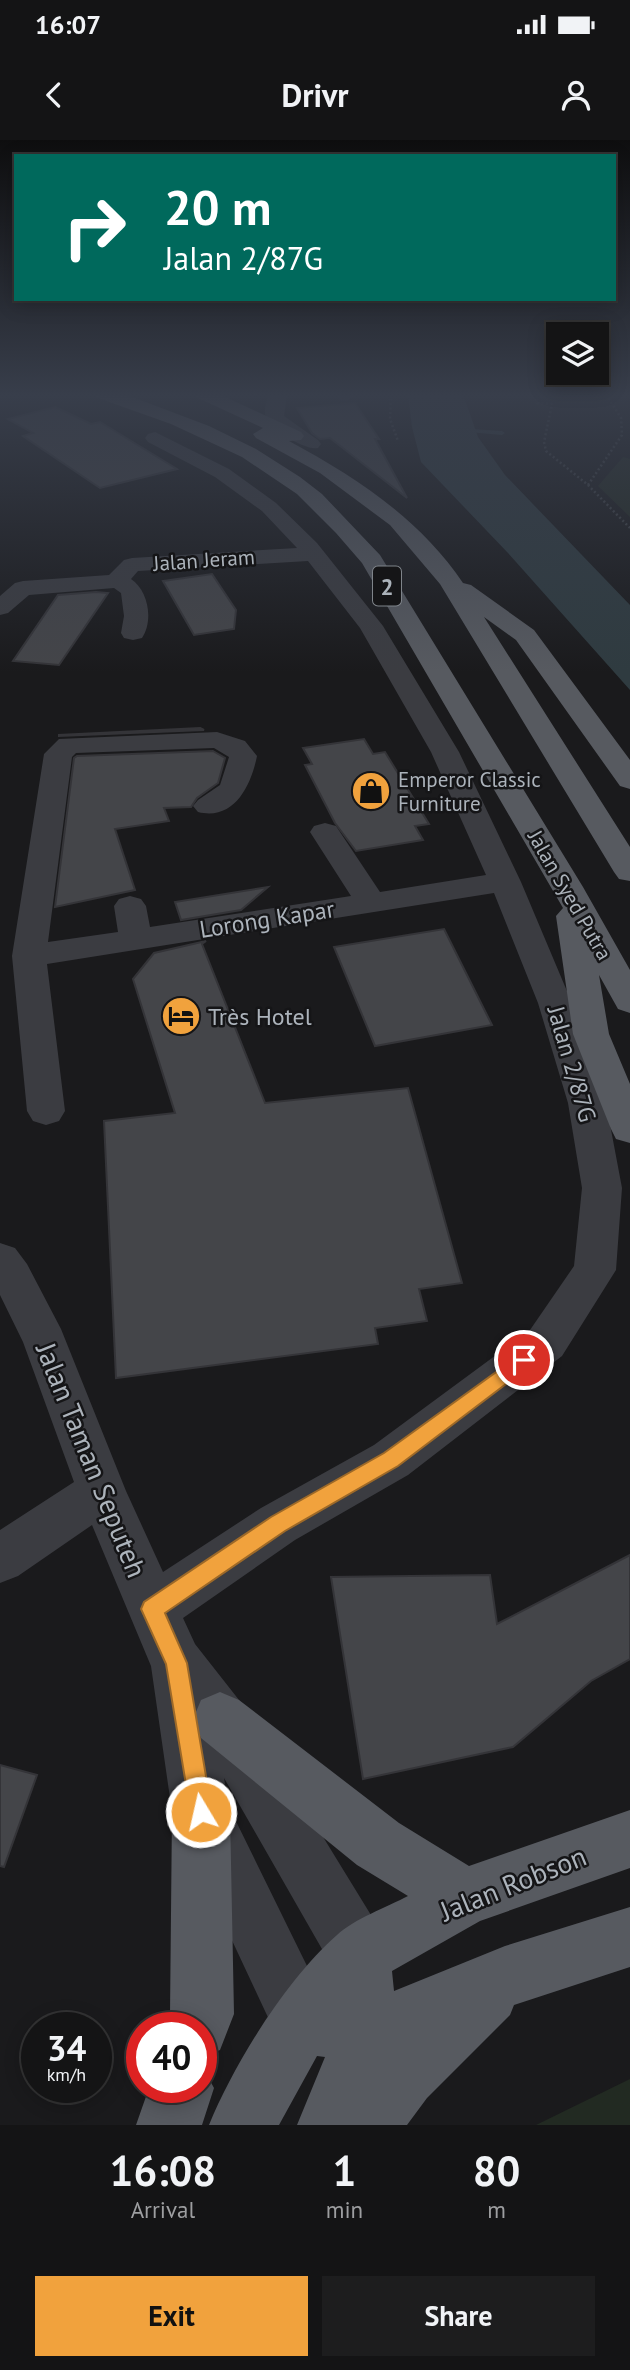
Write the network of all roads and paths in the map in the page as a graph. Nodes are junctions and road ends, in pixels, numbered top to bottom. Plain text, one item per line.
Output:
1 (242, 487) edge
2 (299, 487) edge
3 (352, 487) edge
4 (378, 487) edge
5 (590, 487) edge
6 (630, 528) edge
7 (418, 543) junction
8 (314, 554) junction
9 (119, 581) junction
10 (450, 581) junction
11 (0, 608) edge
12 (134, 633) dead end
13 (630, 780) edge
14 (208, 807) dead end
15 (325, 832) dead end
16 (630, 872) edge
17 (505, 881) junction
18 (567, 887) junction
19 (371, 903) junction
20 (130, 906) dead end
21 (136, 940) junction
22 (29, 956) junction
23 (630, 1001) edge
24 (46, 1111) dead end
25 (630, 1129) edge
26 (0, 1260) edge
27 (102, 1491) junction
28 (0, 1559) edge
29 (152, 1609) junction
30 (176, 1663) junction
31 (220, 1718) junction
32 (201, 1812) junction
33 (625, 1836) edge
34 (465, 1897) junction
35 (630, 1937) edge
36 (360, 1955) junction
37 (505, 1977) junction
38 (200, 2012) edge
39 (302, 2021) junction
40 (367, 2034) junction
41 (176, 2103) edge
42 (169, 2125) edge
43 (242, 2125) edge
44 (330, 2125) edge
45 (366, 2125) edge

1 - 8 street, Jalan 2/87G
2 - 18 main road, Jalan Syed Putra / 2
3 - 7 main road, 2
4 - 7 main road
5 - 6 path
7 - 10 main road, 2
8 - 9 street, Jalan Jeram
8 - 17 street, Jalan 2/87G
9 - 11 street
9 - 12 street, Jalan Jeram
10 - 13 main road
10 - 16 main road, 2
14 - 22 street
15 - 19 street
17 - 19 street, Lorong Kapar
17 - 29 street, Jalan 2/87G
18 - 23 main road, Jalan Syed Putra / 2
18 - 25 main road
19 - 21 street, Lorong Kapar
20 - 21 street
21 - 22 street, Lorong Kapar
22 - 24 street
26 - 27 street, Jalan Taman Seputeh
27 - 28 street
27 - 29 street, Jalan Taman Seputeh
29 - 30 street, Jalan Taman Seputeh
30 - 31 street, Jalan Taman Seputeh
30 - 32 street, Jalan Taman Seputeh
31 - 34 main road
31 - 36 street, Jalan Taman Seputeh
32 - 38 main road
32 - 39 street, Jalan Taman Seputeh
33 - 34 main road, Jalan Robson
34 - 36 main road, Jalan Robson
35 - 37 main road
36 - 39 main road, Jalan Robson
36 - 40 main road
37 - 40 main road
37 - 45 main road
39 - 40 main road
39 - 43 main road, Jalan Robson
40 - 44 main road
41 - 42 main road

